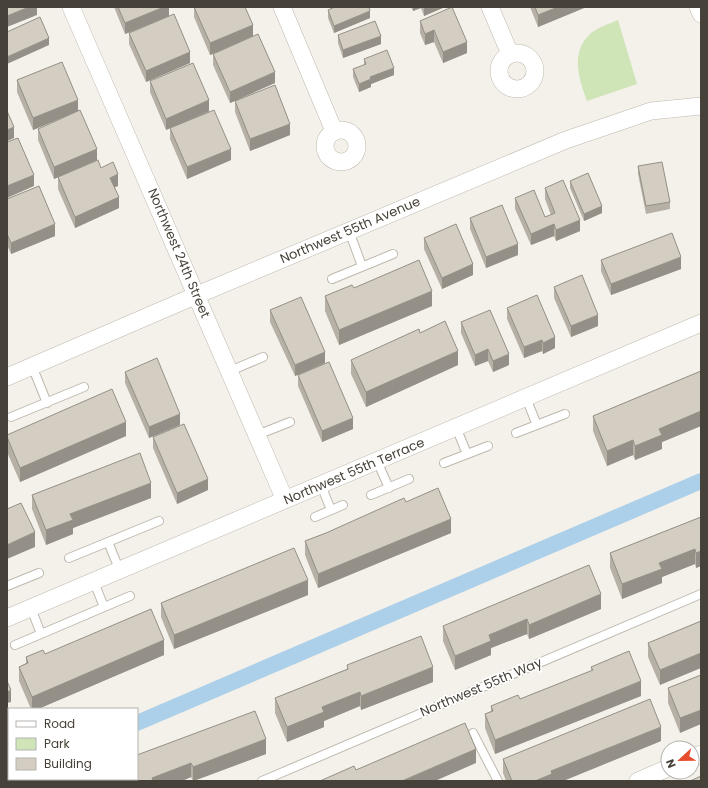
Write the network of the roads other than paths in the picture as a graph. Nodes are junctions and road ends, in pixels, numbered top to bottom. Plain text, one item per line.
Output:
1 (71, 7) edge
2 (282, 7) edge
3 (490, 7) edge
4 (698, 7) edge
5 (701, 14) edge
6 (510, 54) dead end
7 (701, 106) edge
8 (334, 131) dead end
9 (349, 231) junction
10 (393, 254) dead end
11 (362, 266) junction
12 (332, 279) dead end
13 (197, 295) junction
14 (701, 323) edge
15 (263, 358) dead end
16 (32, 366) junction
17 (230, 371) junction
18 (7, 377) edge
19 (84, 387) dead end
20 (526, 398) junction
21 (47, 403) junction
22 (565, 414) dead end
23 (11, 416) dead end
24 (290, 422) dead end
25 (538, 425) junction
26 (456, 427) junction
27 (516, 433) dead end
28 (257, 435) junction
29 (488, 446) dead end
30 (467, 454) junction
31 (377, 461) junction
32 (444, 463) dead end
33 (409, 479) dead end
34 (320, 485) junction
35 (389, 488) junction
36 (371, 495) dead end
37 (285, 500) junction
38 (343, 505) dead end
39 (331, 510) junction
40 (315, 517) dead end
41 (159, 521) dead end
42 (108, 542) junction
43 (69, 558) dead end
44 (120, 571) junction
45 (39, 573) dead end
46 (94, 582) junction
47 (7, 586) edge
48 (701, 594) edge
49 (130, 596) dead end
50 (104, 607) junction
51 (31, 608) junction
52 (7, 618) edge
53 (41, 634) junction
54 (15, 645) dead end
55 (473, 733) dead end
56 (660, 771) edge
57 (262, 781) edge
58 (498, 781) edge
59 (638, 781) edge

1 - 13 street, Northwest 24th Street
2 - 8 street
3 - 6 street
4 - 5 street
7 - 9 street, Northwest 55th Avenue
9 - 11 lane
9 - 13 street, Northwest 55th Avenue
10 - 11 lane
11 - 12 lane
13 - 16 street, Northwest 55th Avenue
13 - 17 street, Northwest 24th Street
14 - 20 street, Northwest 55th Terrace
15 - 17 lane
16 - 18 street, Northwest 55th Avenue
16 - 21 lane
17 - 28 street, Northwest 24th Street
19 - 21 lane
20 - 25 lane
20 - 26 street, Northwest 55th Terrace
21 - 23 lane
22 - 25 lane
24 - 28 lane
25 - 27 lane
26 - 30 lane
26 - 31 street, Northwest 55th Terrace
28 - 37 street, Northwest 24th Street
29 - 30 lane
30 - 32 lane
31 - 34 street, Northwest 55th Terrace
31 - 35 lane
33 - 35 lane
34 - 37 street, Northwest 55th Terrace
34 - 39 lane
35 - 36 lane
37 - 44 street, Northwest 55th Terrace
38 - 39 lane
39 - 40 lane
41 - 42 lane
42 - 43 lane
42 - 44 lane
44 - 46 street, Northwest 55th Terrace
45 - 47 lane
46 - 50 lane
46 - 51 street, Northwest 55th Terrace
48 - 57 lane, Northwest 55th Way
49 - 50 lane
50 - 53 lane
51 - 52 street, Northwest 55th Terrace
51 - 53 lane
53 - 54 lane
55 - 58 lane
56 - 59 street

